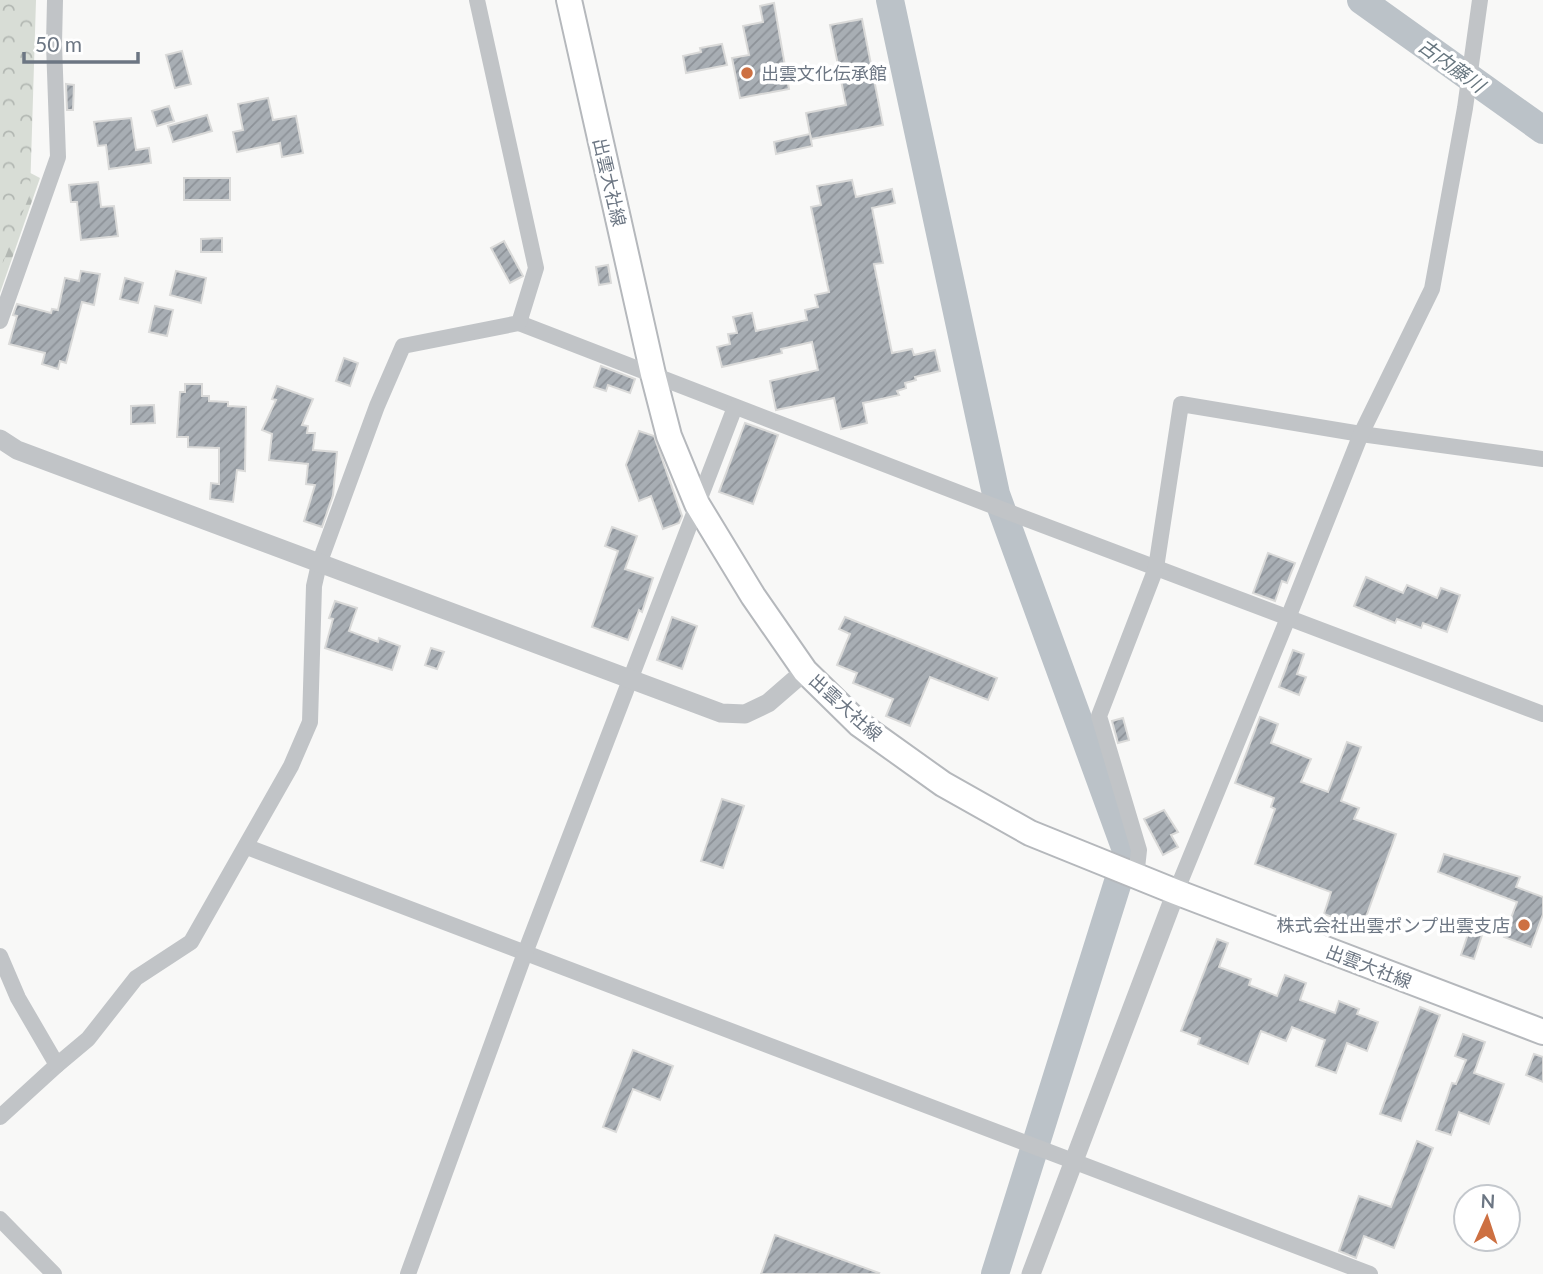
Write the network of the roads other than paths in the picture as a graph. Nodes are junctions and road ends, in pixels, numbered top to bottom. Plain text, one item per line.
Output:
1 (55, 0) edge
2 (477, 0) edge
3 (569, 0) edge
4 (1480, 0) edge
5 (0, 321) edge
6 (519, 323) junction
7 (653, 374) junction
8 (735, 407) junction
9 (1361, 434) junction
10 (0, 439) edge
11 (1543, 459) edge
12 (697, 504) junction
13 (319, 564) junction
14 (1156, 568) junction
15 (1288, 618) junction
16 (805, 671) junction
17 (630, 680) junction
18 (1543, 714) edge
19 (247, 847) junction
20 (1134, 876) junction
21 (1176, 892) junction
22 (525, 953) junction
23 (0, 956) edge
24 (1543, 1032) edge
25 (57, 1065) junction
26 (0, 1117) edge
27 (1075, 1161) junction
28 (0, 1219) edge
29 (54, 1274) edge
30 (408, 1274) edge
31 (1031, 1274) edge
32 (1370, 1274) edge

1 - 5 street
2 - 6 street
3 - 7 main road, 出雲大社線
4 - 9 street
6 - 7 street
6 - 13 street
7 - 8 street
7 - 12 main road, 出雲大社線
8 - 12 street
8 - 14 street
9 - 11 street
9 - 14 street
9 - 15 street
10 - 13 street
12 - 16 main road, 出雲大社線
12 - 17 street
13 - 17 street
13 - 19 street
14 - 15 street
14 - 20 street
15 - 18 street
15 - 21 street
16 - 17 street
16 - 20 main road, 出雲大社線
17 - 22 street
19 - 22 street
19 - 25 street
20 - 21 main road, 出雲大社線
21 - 24 main road, 出雲大社線
21 - 27 street
22 - 27 street
22 - 30 street
23 - 25 street
25 - 26 street
27 - 31 street
27 - 32 street
28 - 29 street

